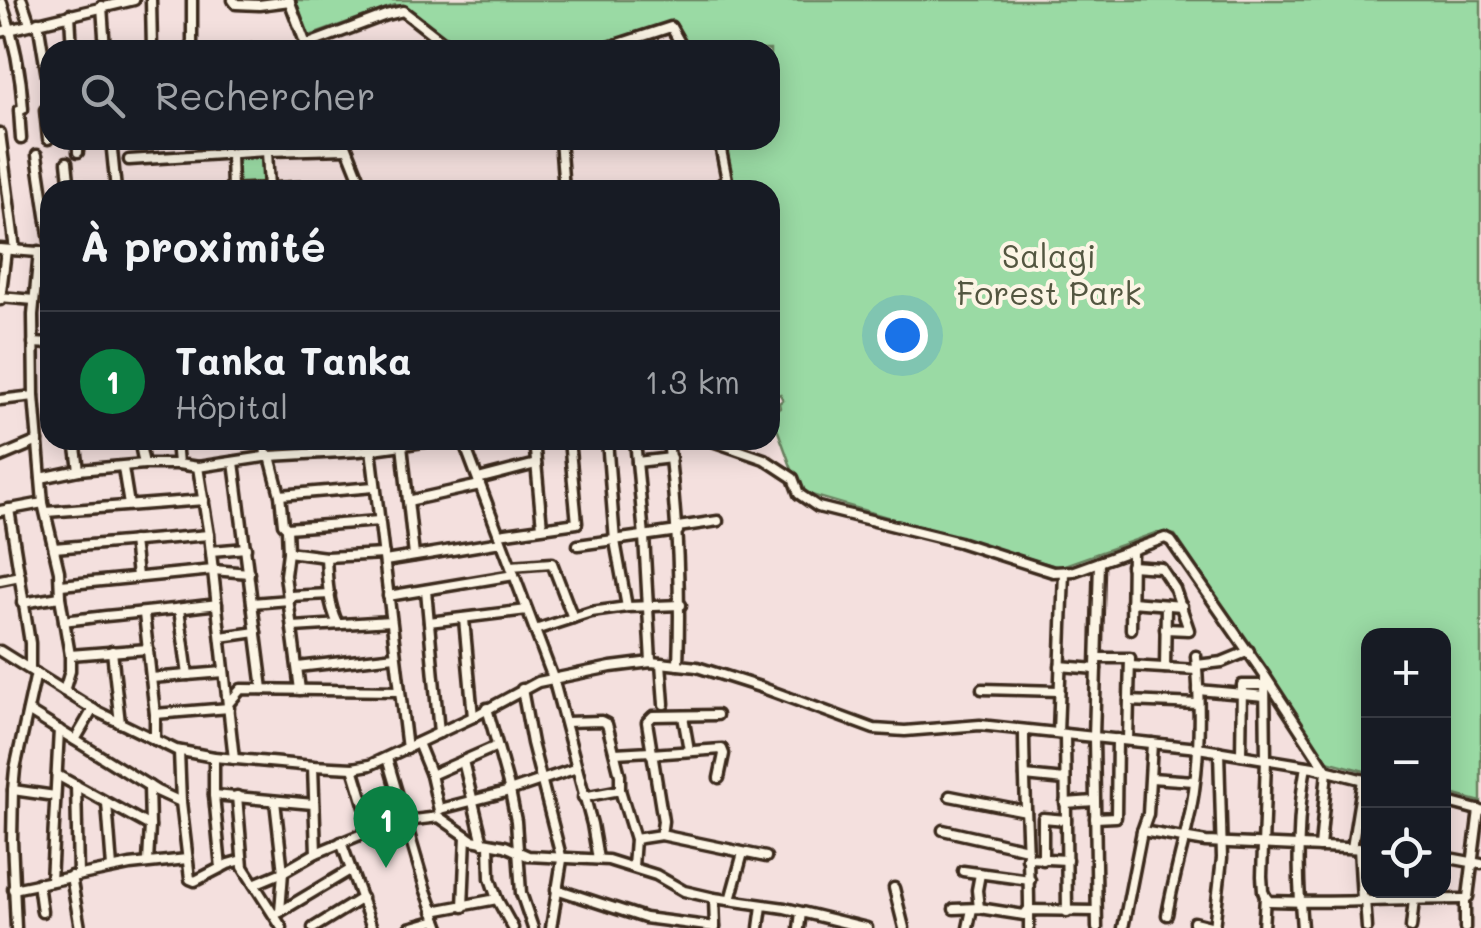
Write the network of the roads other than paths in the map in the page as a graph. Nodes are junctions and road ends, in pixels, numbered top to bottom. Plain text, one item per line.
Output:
1 (22, 0) edge
2 (134, 0) edge
3 (150, 0) edge
4 (192, 0) edge
5 (232, 0) edge
6 (289, 0) edge
7 (2, 3) edge
8 (106, 4) edge
9 (70, 14) junction
10 (34, 23) junction
11 (5, 30) edge
12 (71, 40) edge
13 (105, 40) edge
14 (152, 40) edge
15 (192, 40) edge
16 (304, 40) edge
17 (326, 40) edge
18 (440, 40) edge
19 (638, 40) edge
20 (679, 40) edge
21 (40, 50) edge
22 (0, 134) edge
23 (21, 140) dead end
24 (113, 150) edge
25 (278, 150) edge
26 (347, 150) edge
27 (561, 150) edge
28 (721, 150) edge
29 (267, 151) junction
30 (231, 154) junction
31 (37, 156) dead end
32 (128, 160) dead end
33 (67, 162) dead end
34 (41, 180) edge
35 (69, 180) edge
36 (115, 180) edge
37 (230, 180) edge
38 (269, 180) edge
39 (360, 180) edge
40 (563, 180) edge
41 (726, 180) edge
42 (7, 250) edge
43 (39, 252) joint
44 (36, 283) junction
45 (40, 283) edge
46 (0, 298) edge
47 (34, 300) junction
48 (33, 343) junction
49 (40, 343) edge
50 (34, 396) junction
51 (0, 400) edge
52 (37, 420) junction
53 (40, 420) edge
54 (38, 440) junction
55 (77, 450) edge
56 (141, 450) edge
57 (177, 450) edge
58 (267, 450) edge
59 (362, 450) edge
60 (370, 450) edge
61 (403, 450) edge
62 (467, 450) edge
63 (535, 450) edge
64 (570, 450) edge
65 (608, 450) edge
66 (636, 450) edge
67 (669, 450) edge
68 (737, 450) edge
69 (347, 452) joint
70 (268, 456) junction
71 (0, 457) edge
72 (670, 458) junction
73 (234, 462) junction
74 (637, 462) junction
75 (144, 464) junction
76 (178, 464) junction
77 (536, 464) junction
78 (198, 467) junction
79 (123, 468) junction
80 (79, 470) junction
81 (41, 478) junction
82 (479, 482) junction
83 (374, 487) junction
84 (280, 495) junction
85 (204, 500) junction
86 (408, 501) junction
87 (129, 506) junction
88 (44, 508) junction
89 (4, 510) edge
90 (379, 521) junction
91 (718, 521) dead end
92 (542, 527) junction
93 (287, 528) junction
94 (678, 529) junction
95 (209, 535) junction
96 (644, 536) junction
97 (500, 538) junction
98 (132, 541) junction
99 (616, 541) junction
100 (578, 545) dead end
101 (54, 548) junction
102 (246, 548) junction
103 (1132, 550) junction
104 (211, 551) junction
105 (288, 552) junction
106 (414, 556) junction
107 (326, 557) junction
108 (384, 557) junction
109 (1099, 562) junction
110 (1132, 566) junction
111 (213, 570) junction
112 (512, 570) junction
113 (1064, 572) junction
114 (249, 573) junction
115 (20, 576) junction
116 (137, 576) junction
117 (0, 580) edge
118 (60, 585) junction
119 (426, 590) junction
120 (330, 594) junction
121 (388, 596) junction
122 (60, 597) junction
123 (289, 598) junction
124 (1131, 602) junction
125 (22, 603) junction
126 (252, 603) junction
127 (217, 604) junction
128 (1166, 605) junction
129 (681, 606) junction
130 (1182, 606) junction
131 (626, 607) junction
132 (649, 607) junction
133 (179, 610) junction
134 (527, 610) junction
135 (144, 614) junction
136 (464, 618) junction
137 (574, 618) junction
138 (64, 621) junction
139 (391, 621) junction
140 (429, 622) junction
141 (338, 624) junction
142 (293, 627) junction
143 (1166, 629) junction
144 (535, 630) junction
145 (1131, 630) dead end
146 (256, 632) junction
147 (220, 637) junction
148 (148, 649) junction
149 (0, 651) edge
150 (112, 652) junction
151 (1249, 652) junction
152 (70, 655) junction
153 (395, 656) junction
154 (1097, 658) junction
155 (656, 663) junction
156 (1197, 664) junction
157 (678, 665) junction
158 (1060, 666) junction
159 (1130, 666) junction
160 (298, 667) junction
161 (1165, 668) junction
162 (1096, 669) junction
163 (33, 670) junction
164 (224, 672) junction
165 (188, 675) junction
166 (151, 678) junction
167 (553, 678) junction
168 (1265, 680) junction
169 (226, 688) junction
170 (240, 689) junction
171 (262, 689) junction
172 (522, 689) junction
173 (982, 689) dead end
174 (300, 690) junction
175 (399, 690) junction
176 (1198, 690) junction
177 (64, 691) junction
178 (1059, 691) junction
179 (1241, 694) junction
180 (1265, 696) junction
181 (1128, 701) junction
182 (664, 704) dead end
183 (1198, 704) junction
184 (228, 706) junction
185 (488, 708) junction
186 (93, 709) junction
187 (28, 711) junction
188 (156, 714) junction
189 (684, 716) junction
190 (716, 716) dead end
191 (473, 717) junction
192 (566, 722) junction
193 (120, 723) junction
194 (59, 730) junction
195 (1024, 730) junction
196 (439, 733) junction
197 (1061, 733) junction
198 (1094, 737) junction
199 (1117, 739) junction
200 (75, 740) junction
201 (155, 740) junction
202 (1128, 740) junction
203 (418, 743) junction
204 (1152, 743) junction
205 (497, 746) junction
206 (1198, 748) junction
207 (406, 749) junction
208 (689, 750) junction
209 (179, 751) junction
210 (1219, 751) junction
211 (651, 752) junction
212 (614, 753) junction
213 (1241, 755) junction
214 (214, 756) junction
215 (387, 758) junction
216 (234, 759) junction
217 (1266, 759) junction
218 (463, 762) junction
219 (314, 766) junction
220 (1306, 766) junction
221 (353, 768) junction
222 (577, 768) junction
223 (2, 769) edge
224 (15, 770) junction
225 (1327, 771) junction
226 (57, 775) junction
227 (430, 775) junction
228 (1025, 776) junction
229 (719, 778) dead end
230 (1150, 778) junction
231 (1361, 779) edge
232 (542, 780) junction
233 (1065, 780) junction
234 (1194, 782) junction
235 (76, 785) junction
236 (149, 786) junction
237 (13, 790) junction
238 (510, 790) junction
239 (620, 790) junction
240 (214, 795) junction
241 (55, 796) junction
242 (238, 796) junction
243 (950, 796) dead end
244 (583, 797) junction
245 (472, 800) junction
246 (275, 801) junction
247 (1094, 801) junction
248 (181, 802) junction
249 (108, 803) junction
250 (1065, 803) junction
251 (313, 804) junction
252 (1451, 804) edge
253 (0, 806) edge
254 (12, 807) junction
255 (1364, 808) edge
256 (1026, 810) junction
257 (1480, 810) edge
258 (439, 813) junction
259 (1094, 818) junction
260 (1066, 820) junction
261 (406, 821) junction
262 (150, 826) junction
263 (372, 830) junction
264 (943, 830) dead end
265 (1142, 831) junction
266 (661, 835) junction
267 (466, 836) junction
268 (636, 839) junction
269 (1184, 840) junction
270 (341, 842) junction
271 (1222, 842) junction
272 (1262, 842) junction
273 (486, 843) junction
274 (1297, 844) junction
275 (1320, 847) junction
276 (1360, 848) edge
277 (13, 852) junction
278 (517, 852) junction
279 (0, 853) edge
280 (316, 853) junction
281 (743, 853) junction
282 (1027, 853) junction
283 (766, 856) dead end
284 (1451, 857) edge
285 (186, 859) junction
286 (242, 860) junction
287 (562, 860) junction
288 (603, 860) junction
289 (1044, 860) junction
290 (1067, 860) junction
291 (148, 862) junction
292 (1477, 862) edge
293 (633, 867) junction
294 (112, 868) junction
295 (221, 868) junction
296 (350, 870) junction
297 (963, 871) dead end
298 (283, 872) junction
299 (980, 874) junction
300 (74, 876) junction
301 (1030, 880) junction
302 (51, 881) junction
303 (38, 884) junction
304 (254, 884) junction
305 (0, 886) edge
306 (13, 887) junction
307 (556, 888) junction
308 (894, 888) dead end
309 (1265, 896) junction
310 (362, 898) junction
311 (497, 898) junction
312 (714, 898) junction
313 (1414, 899) junction
314 (1465, 899) junction
315 (730, 900) junction
316 (1363, 900) junction
317 (1300, 902) junction
318 (762, 906) junction
319 (462, 907) junction
320 (975, 908) junction
321 (954, 910) dead end
322 (1028, 910) junction
323 (1096, 911) junction
324 (42, 912) dead end
325 (801, 912) junction
326 (1067, 912) junction
327 (277, 913) junction
328 (1166, 915) dead end
329 (437, 920) edge
330 (1194, 922) dead end
331 (715, 927) edge
332 (16, 928) edge
333 (80, 928) edge
334 (282, 928) edge
335 (313, 928) edge
336 (372, 928) edge
337 (408, 928) edge
338 (513, 928) edge
339 (534, 928) edge
340 (551, 928) edge
341 (759, 928) edge
342 (800, 928) edge
343 (868, 928) edge
344 (904, 928) edge
345 (968, 928) edge
346 (1029, 928) edge
347 (1097, 928) edge
348 (1123, 928) edge
349 (1214, 928) edge
350 (1263, 928) edge
351 (1302, 928) edge
352 (1367, 928) edge
353 (1411, 928) edge
354 (1465, 928) edge

1 - 10 street
2 - 8 street
3 - 14 street
4 - 15 street
5 - 6 street
6 - 16 street
7 - 11 street
8 - 9 street
8 - 13 street
9 - 10 street
9 - 12 street
10 - 11 street
10 - 21 street
11 - 23 street
17 - 18 street
19 - 20 street
22 - 42 street
24 - 36 street
25 - 29 street
26 - 39 street
27 - 40 street
28 - 41 street
29 - 30 street
29 - 38 street
30 - 32 street
30 - 37 street
31 - 34 street
33 - 35 street
42 - 43 street
42 - 46 street
43 - 44 street
44 - 45 street
44 - 47 street
46 - 47 street
47 - 48 street
48 - 49 street
48 - 50 street
50 - 51 street
50 - 52 street
52 - 53 street
52 - 54 street
54 - 71 street
54 - 81 street
55 - 80 street
56 - 75 street
57 - 76 street
58 - 70 street
59 - 69 street
60 - 83 street
61 - 86 street
62 - 82 street
63 - 77 street
64 - 92 street
65 - 99 street
66 - 74 street
67 - 72 street
68 - 113 street
69 - 70 street
70 - 73 street
70 - 84 street
72 - 74 street
72 - 94 street
73 - 78 street
73 - 102 street
74 - 96 street
75 - 76 street
75 - 79 street
76 - 78 street
77 - 82 street
77 - 92 street
78 - 85 street
79 - 80 street
79 - 87 street
80 - 81 street
81 - 88 street
82 - 86 street
82 - 97 street
83 - 84 street
83 - 90 street
84 - 93 street
85 - 87 street
85 - 95 street
86 - 106 street
87 - 88 street
88 - 89 street
88 - 101 street
89 - 115 street
90 - 93 street
90 - 108 street
91 - 94 street
92 - 97 street
93 - 105 street
94 - 96 street
94 - 129 street
95 - 98 street
95 - 104 street
96 - 99 street
96 - 132 street
97 - 106 street
97 - 112 street
98 - 101 street
98 - 116 street
99 - 100 street
99 - 131 street
101 - 118 street
102 - 104 street
102 - 114 street
103 - 109 street
103 - 110 street
103 - 151 street
104 - 111 street
105 - 107 street
105 - 123 street
106 - 108 street
107 - 108 street
107 - 120 street
108 - 121 street
109 - 113 street
109 - 154 street
110 - 124 street
110 - 130 street
111 - 114 street
111 - 116 street
111 - 127 street
112 - 119 street
112 - 134 street
112 - 137 street
113 - 158 street
114 - 126 street
115 - 117 street
115 - 125 street
116 - 118 street
118 - 122 street
119 - 121 street
119 - 140 street
120 - 123 street
120 - 141 street
121 - 139 street
122 - 125 street
122 - 138 street
123 - 126 street
123 - 142 street
124 - 128 street
124 - 145 street
125 - 163 street
126 - 146 street
127 - 133 street
127 - 147 street
128 - 130 street
128 - 143 street
129 - 132 street
129 - 157 street
130 - 143 street
131 - 132 street
131 - 137 street
132 - 155 street
133 - 135 street
133 - 165 street
134 - 136 street
134 - 144 street
135 - 138 street
135 - 148 street
136 - 140 street
136 - 191 street
137 - 144 street
138 - 152 street
139 - 141 street
139 - 153 street
140 - 196 street
141 - 142 street
142 - 160 street
143 - 161 street
144 - 167 street
146 - 147 street
146 - 171 street
147 - 164 street
148 - 150 street
148 - 166 street
149 - 163 street
150 - 152 street
150 - 193 street
151 - 156 street
151 - 168 street
152 - 177 street
153 - 160 street
153 - 175 street
154 - 159 street
154 - 162 street
155 - 157 street
155 - 167 street
155 - 182 street
156 - 161 street
156 - 176 street
157 - 195 street
158 - 162 street
158 - 178 street
159 - 161 street
159 - 181 street
160 - 174 street
162 - 198 street
163 - 177 street
163 - 187 street
164 - 165 street
164 - 169 street
165 - 166 street
166 - 188 street
167 - 172 street
167 - 192 street
168 - 179 street
168 - 180 street
168 - 225 street
169 - 170 street
169 - 184 street
170 - 171 street
170 - 184 street
171 - 174 street
172 - 185 street
172 - 232 street
173 - 178 street
174 - 175 street
175 - 207 street
176 - 179 street
176 - 183 street
177 - 186 street
178 - 197 street
179 - 180 street
179 - 213 street
180 - 217 street
181 - 183 street
181 - 202 street
183 - 206 street
184 - 188 street
184 - 216 street
185 - 191 street
185 - 205 street
186 - 193 street
186 - 200 street
187 - 194 street
187 - 224 street
188 - 201 street
189 - 190 street
189 - 208 street
189 - 211 street
191 - 196 street
192 - 212 street
192 - 222 street
193 - 201 street
194 - 200 street
194 - 226 street
195 - 197 street
195 - 228 street
196 - 203 street
197 - 198 street
197 - 233 street
198 - 199 street
198 - 247 street
199 - 202 street
199 - 259 street
200 - 236 street
201 - 209 street
202 - 204 street
203 - 207 street
203 - 227 street
204 - 206 street
204 - 230 street
205 - 218 street
205 - 238 street
206 - 210 street
206 - 234 street
207 - 215 street
208 - 211 street
208 - 229 street
209 - 214 street
209 - 248 street
210 - 213 street
210 - 271 street
211 - 212 street
211 - 266 street
212 - 239 street
213 - 217 street
214 - 216 street
214 - 240 street
215 - 221 street
215 - 261 street
216 - 219 street
217 - 220 street
217 - 272 street
218 - 227 street
218 - 245 street
219 - 221 street
219 - 251 street
220 - 225 street
220 - 274 street
221 - 263 street
222 - 232 street
222 - 244 street
223 - 224 street
224 - 237 street
225 - 231 street
225 - 275 street
226 - 235 street
226 - 241 street
227 - 258 street
228 - 233 street
228 - 256 street
230 - 234 street
230 - 265 street
232 - 238 street
232 - 287 street
233 - 250 street
234 - 269 street
235 - 249 street
235 - 300 street
236 - 248 street
236 - 262 street
237 - 241 street
237 - 254 street
238 - 245 street
238 - 278 street
239 - 244 street
239 - 268 street
240 - 242 street
240 - 295 street
241 - 302 street
242 - 246 street
242 - 286 street
243 - 256 street
244 - 288 street
245 - 258 street
245 - 273 street
246 - 251 street
246 - 298 street
247 - 250 street
247 - 259 street
248 - 285 street
249 - 262 street
249 - 294 street
250 - 260 street
251 - 280 street
252 - 257 street
253 - 254 street
254 - 277 street
255 - 276 street
256 - 282 street
257 - 292 street
258 - 261 street
258 - 267 street
259 - 323 street
260 - 289 street
260 - 290 street
261 - 263 street
261 - 329 street
262 - 291 street
263 - 270 street
264 - 282 street
265 - 269 street
265 - 348 street
266 - 268 street
266 - 281 street
267 - 273 street
267 - 319 street
268 - 293 street
269 - 271 street
269 - 328 street
270 - 280 street
270 - 296 street
271 - 272 street
271 - 349 street
272 - 274 street
272 - 309 street
273 - 278 street
273 - 311 street
274 - 275 street
274 - 317 street
275 - 276 street
276 - 316 street
277 - 279 street
277 - 306 street
278 - 287 street
278 - 339 street
280 - 298 street
281 - 283 street
281 - 315 street
282 - 289 street
282 - 301 street
284 - 292 street
285 - 291 street
285 - 295 street
286 - 295 street
286 - 304 street
287 - 288 street
287 - 307 street
288 - 293 street
289 - 290 street
290 - 326 street
291 - 294 street
292 - 314 street
293 - 312 street
294 - 300 street
296 - 310 street
296 - 327 street
297 - 299 street
298 - 304 street
298 - 327 street
299 - 301 street
299 - 320 street
300 - 302 street
300 - 333 street
301 - 322 street
302 - 303 street
303 - 306 street
303 - 324 street
304 - 327 street
305 - 306 street
306 - 332 street
307 - 331 street
307 - 340 street
308 - 344 street
309 - 317 street
309 - 350 street
310 - 335 street
310 - 336 street
311 - 319 street
311 - 338 street
312 - 315 street
312 - 331 street
313 - 314 street
313 - 316 street
313 - 353 street
314 - 354 street
315 - 318 street
316 - 317 street
316 - 352 street
317 - 351 street
318 - 325 street
318 - 341 street
319 - 329 street
320 - 321 street
320 - 322 street
320 - 345 street
322 - 326 street
322 - 346 street
323 - 326 street
323 - 347 street
325 - 342 street
325 - 343 street
327 - 334 street
329 - 337 street
330 - 349 street

